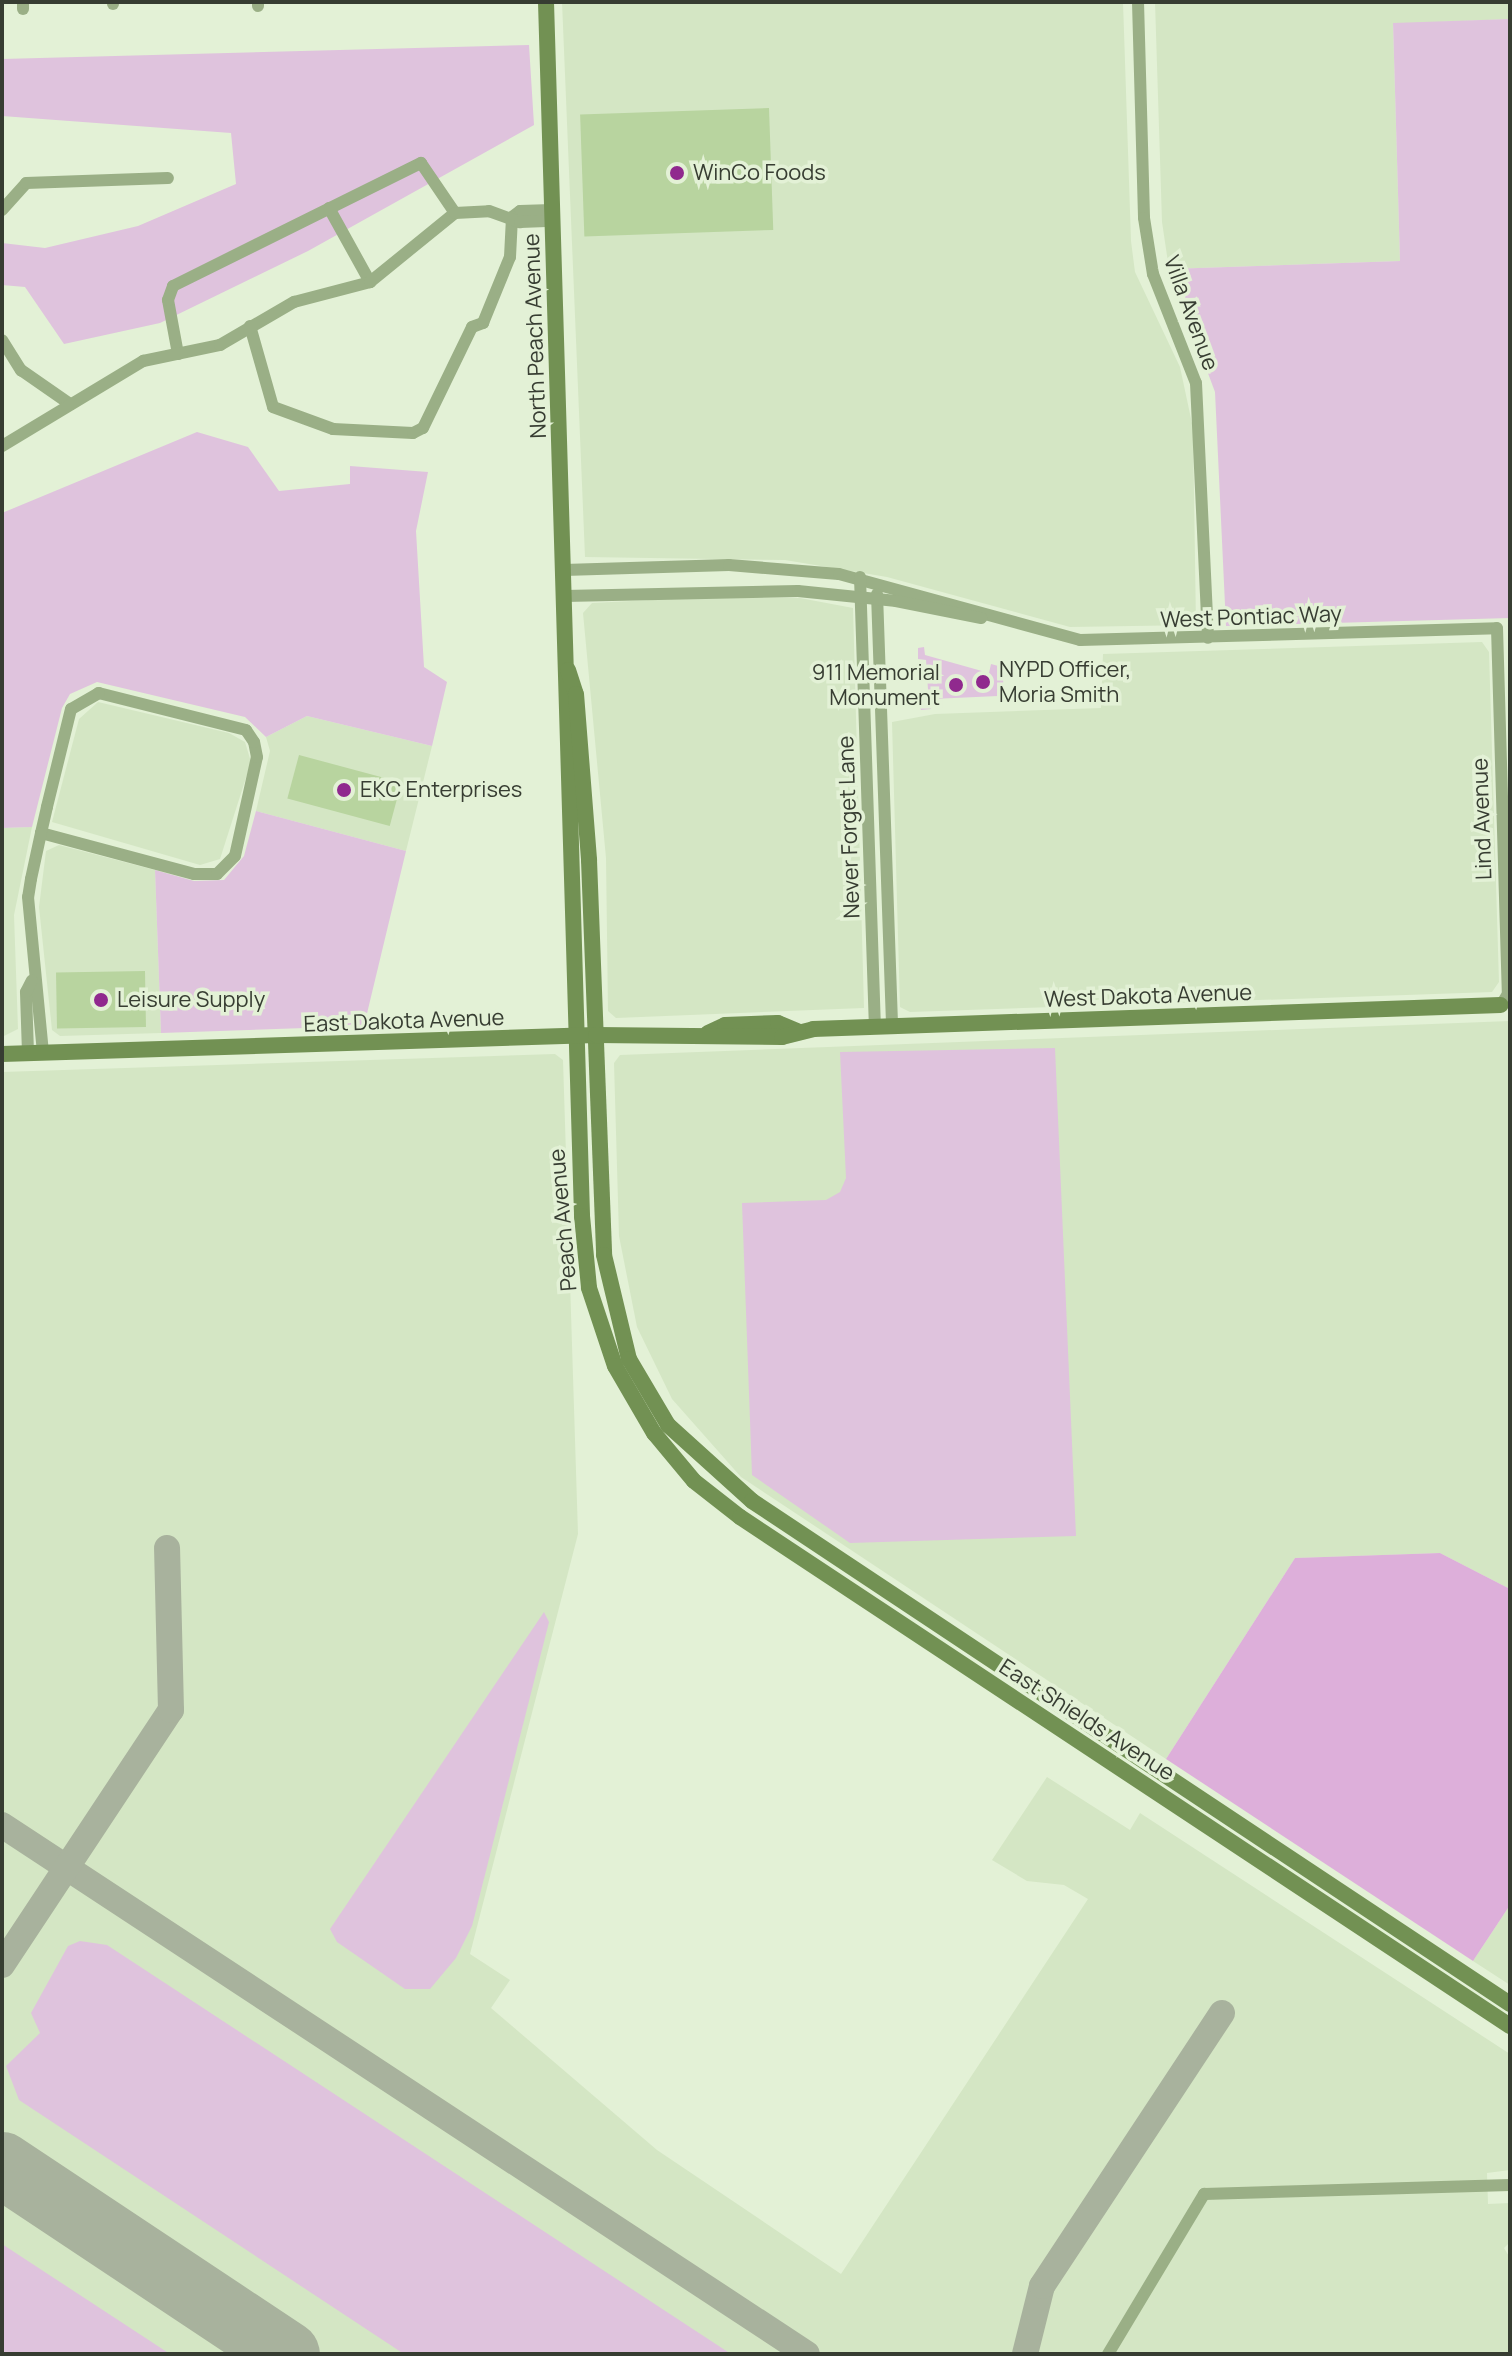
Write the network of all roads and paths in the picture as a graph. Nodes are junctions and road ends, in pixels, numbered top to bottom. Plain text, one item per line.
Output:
1 (546, 2) edge
2 (1138, 2) edge
3 (168, 178) dead end
4 (329, 208) junction
5 (2, 210) edge
6 (455, 213) junction
7 (552, 216) junction
8 (512, 217) junction
9 (370, 282) junction
10 (250, 326) junction
11 (2, 340) edge
12 (178, 354) junction
13 (70, 404) junction
14 (2, 446) edge
15 (564, 570) junction
16 (860, 577) junction
17 (877, 581) junction
18 (565, 596) junction
19 (860, 597) junction
20 (878, 599) junction
21 (1008, 623) junction
22 (1497, 628) joint
23 (1208, 638) junction
24 (568, 668) junction
25 (41, 833) junction
26 (1501, 1005) joint
27 (883, 1026) junction
28 (596, 1035) junction
29 (575, 1037) junction
30 (36, 1053) junction
31 (2, 1054) edge
32 (661, 1429) junction
33 (786, 1523) junction
34 (776, 1541) junction
35 (1510, 2004) edge
36 (1510, 2026) edge
37 (1510, 2185) edge
38 (1108, 2354) edge

1 - 7 main road, North Peach Avenue
2 - 23 street, Villa Avenue
3 - 5 street
4 - 6 street
4 - 9 street
4 - 12 street
6 - 8 street
6 - 9 street
7 - 8 street
7 - 15 main road, North Peach Avenue
8 - 10 street
9 - 10 street
10 - 12 street
11 - 13 street
12 - 13 street
13 - 14 street
15 - 16 street, West Pontiac Way
15 - 18 main road, North Peach Avenue
16 - 17 street, West Pontiac Way
16 - 19 street, Never Forget Lane
17 - 20 street, Never Forget Lane
17 - 21 street, West Pontiac Way
18 - 19 street, West Pontiac Way
18 - 24 main road, North Peach Avenue
19 - 20 street, West Pontiac Way
19 - 27 street, Never Forget Lane
20 - 21 street, West Pontiac Way
20 - 27 street, Never Forget Lane
21 - 23 street, West Pontiac Way
22 - 23 street, West Pontiac Way
22 - 26 street, Lind Avenue
24 - 28 main road, North Peach Avenue
24 - 29 main road, North Peach Avenue
25 - 25 street
25 - 30 street
26 - 27 main road, West Dakota Avenue
27 - 28 main road, West Dakota Avenue
28 - 29 main road, West Dakota Avenue
28 - 32 main road
29 - 30 main road, East Dakota Avenue
29 - 32 main road, Peach Avenue
30 - 31 main road, East Dakota Avenue
32 - 33 main road, East Shields Avenue
32 - 34 main road, East Shields Avenue
33 - 34 main road
33 - 35 main road, East Shields Avenue
34 - 36 main road, East Shields Avenue
37 - 38 street

